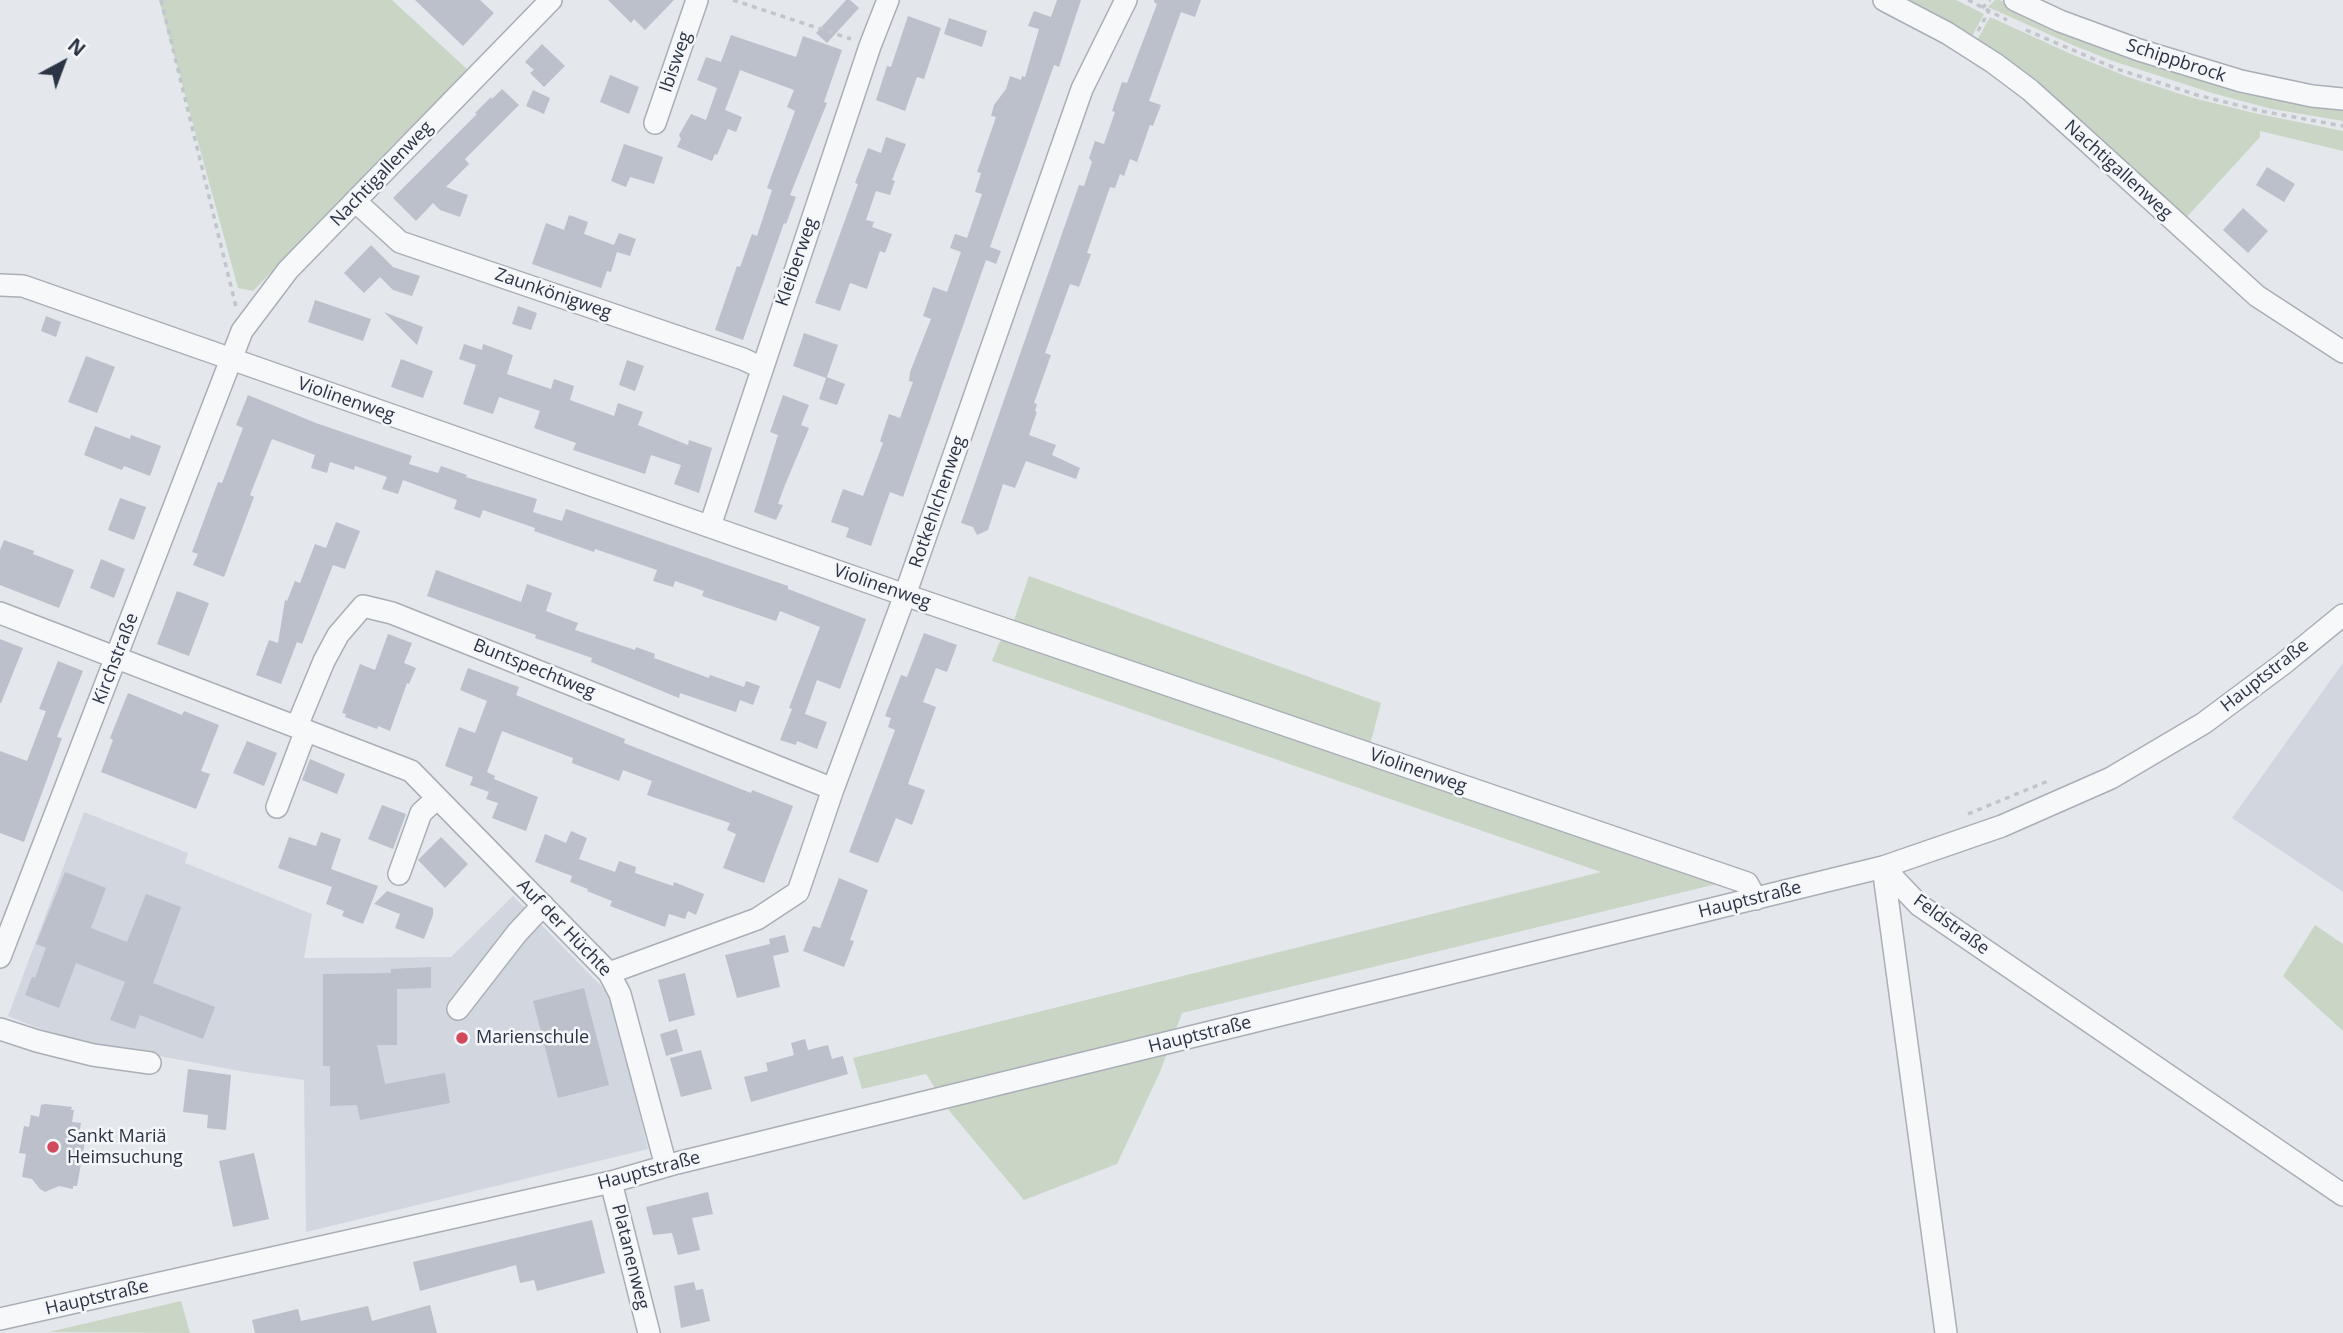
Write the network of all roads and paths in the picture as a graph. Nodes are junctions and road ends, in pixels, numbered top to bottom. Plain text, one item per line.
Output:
1 (160, 0) edge
2 (551, 0) edge
3 (697, 0) edge
4 (733, 0) edge
5 (888, 0) edge
6 (1126, 0) edge
7 (1884, 0) edge
8 (1990, 0) edge
9 (2015, 0) edge
10 (1983, 8) dead end
11 (870, 46) junction
12 (2343, 99) edge
13 (655, 123) dead end
14 (355, 201) junction
15 (0, 285) edge
16 (242, 331) junction
17 (2343, 352) edge
18 (230, 360) junction
19 (762, 368) junction
20 (710, 526) junction
21 (905, 595) junction
22 (0, 613) edge
23 (2343, 615) edge
24 (117, 659) junction
25 (301, 728) junction
26 (2056, 778) dead end
27 (833, 789) junction
28 (437, 798) junction
29 (277, 807) dead end
30 (1967, 815) dead end
31 (1883, 866) junction
32 (399, 874) dead end
33 (1756, 900) junction
34 (543, 905) junction
35 (0, 957) edge
36 (609, 973) junction
37 (458, 1009) dead end
38 (0, 1029) edge
39 (150, 1063) dead end
40 (666, 1166) junction
41 (611, 1182) junction
42 (2343, 1195) edge
43 (2, 1324) edge
44 (649, 1333) edge
45 (1946, 1333) edge

1 - 16 path
2 - 14 street, Nachtigallenweg
3 - 13 street, Ibisweg
4 - 11 path
5 - 11 street, Kleiberweg
6 - 21 street, Rotkehlchenweg
7 - 17 street, Nachtigallenweg
8 - 10 path
9 - 12 street, Schippbrock
11 - 19 street, Kleiberweg
14 - 16 street, Nachtigallenweg
14 - 19 street, Zaunkönigweg
15 - 18 street, Violinenweg
16 - 18 street, Nachtigallenweg
18 - 20 street, Violinenweg
18 - 24 street, Kirchstraße
19 - 20 street, Kleiberweg
20 - 21 street, Violinenweg
21 - 27 street, Rotkehlchenweg
21 - 33 street, Violinenweg
22 - 24 street, Auf der Hüchte
23 - 31 street, Hauptstraße
24 - 25 street, Auf der Hüchte
24 - 35 street, Kirchstraße
25 - 27 street, Buntspechtweg
25 - 28 street, Auf der Hüchte
25 - 29 street
26 - 30 path
27 - 36 street, Rotkehlchenweg
28 - 32 street
28 - 34 street, Auf der Hüchte
31 - 33 street, Hauptstraße
31 - 42 street, Feldstraße
31 - 45 street, Feldstraße
33 - 40 street, Hauptstraße
34 - 36 street, Auf der Hüchte
34 - 37 street
36 - 40 street, Auf der Hüchte
38 - 39 street
40 - 41 street, Hauptstraße
41 - 43 street, Hauptstraße
41 - 44 street, Platanenweg

